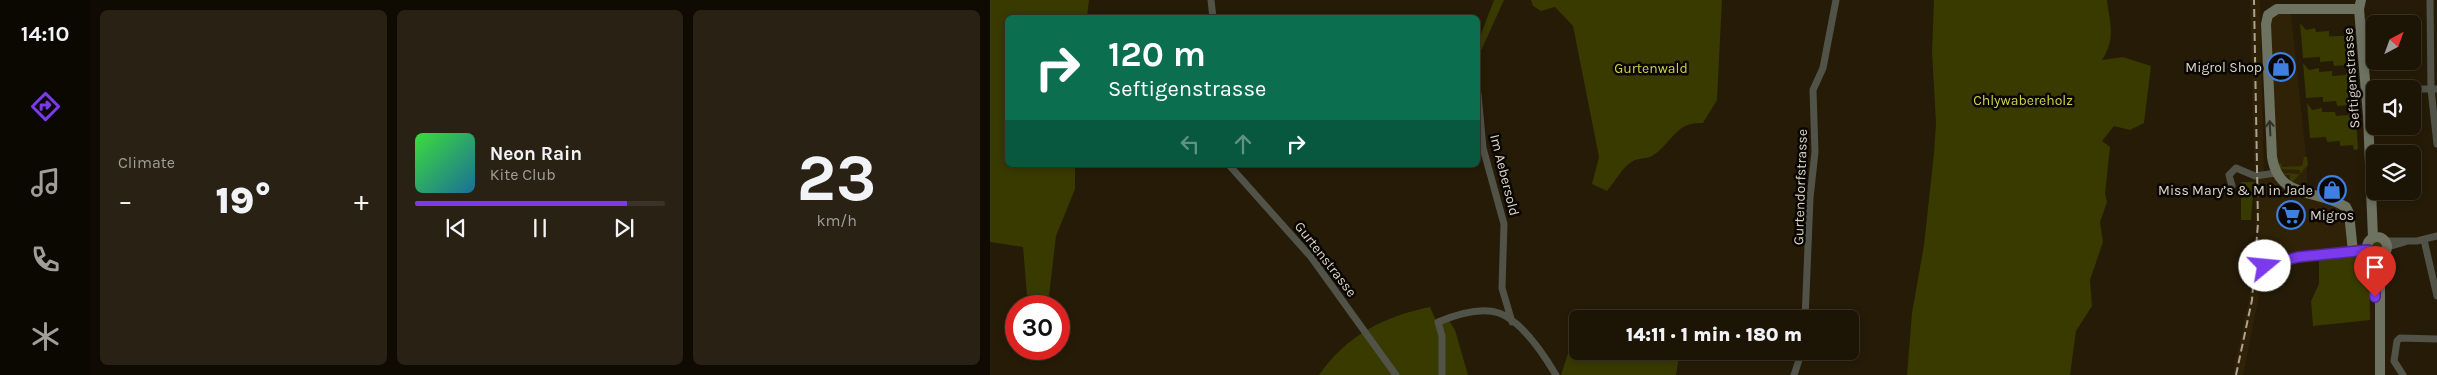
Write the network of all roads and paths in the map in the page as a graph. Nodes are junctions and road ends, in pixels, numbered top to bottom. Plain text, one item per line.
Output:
1 (1211, 0) edge
2 (1836, 0) edge
3 (2430, 0) edge
4 (2359, 3) edge
5 (2338, 5) edge
6 (1213, 15) edge
7 (2421, 89) edge
8 (2434, 89) edge
9 (1480, 116) edge
10 (2437, 144) edge
11 (2370, 145) edge
12 (1231, 167) edge
13 (2276, 173) junction
14 (2232, 186) dead end
15 (2374, 200) edge
16 (2376, 200) edge
17 (2437, 236) edge
18 (2424, 240) junction
19 (2377, 247) junction
20 (2352, 249) junction
21 (2265, 266) dead end
22 (2437, 296) edge
23 (1806, 310) edge
24 (1512, 322) junction
25 (2437, 339) edge
26 (1799, 360) edge
27 (1396, 375) edge
28 (1442, 375) edge
29 (1556, 375) edge
30 (1794, 375) edge
31 (2380, 375) edge
32 (2403, 375) edge

1 - 6 street
2 - 23 street, Gurtendorfstrasse
3 - 8 street
4 - 5 main road, Seftigenstrasse
4 - 11 main road, Seftigenstrasse
13 -> 5 main road, Seftigenstrasse
7 - 8 street
8 - 10 street
9 - 24 street, Im Aebersold
12 - 27 street, Gurtenstrasse
13 - 14 street
13 - 20 main road
15 - 19 main road, Seftigenstrasse
16 - 19 main road, Seftigenstrasse
17 - 18 street
18 - 19 street
18 - 22 street
19 - 20 main road
19 - 31 main road, Seftigenstrasse
20 - 21 street
24 - 28 street
24 - 29 street
25 - 32 street
26 - 30 street

